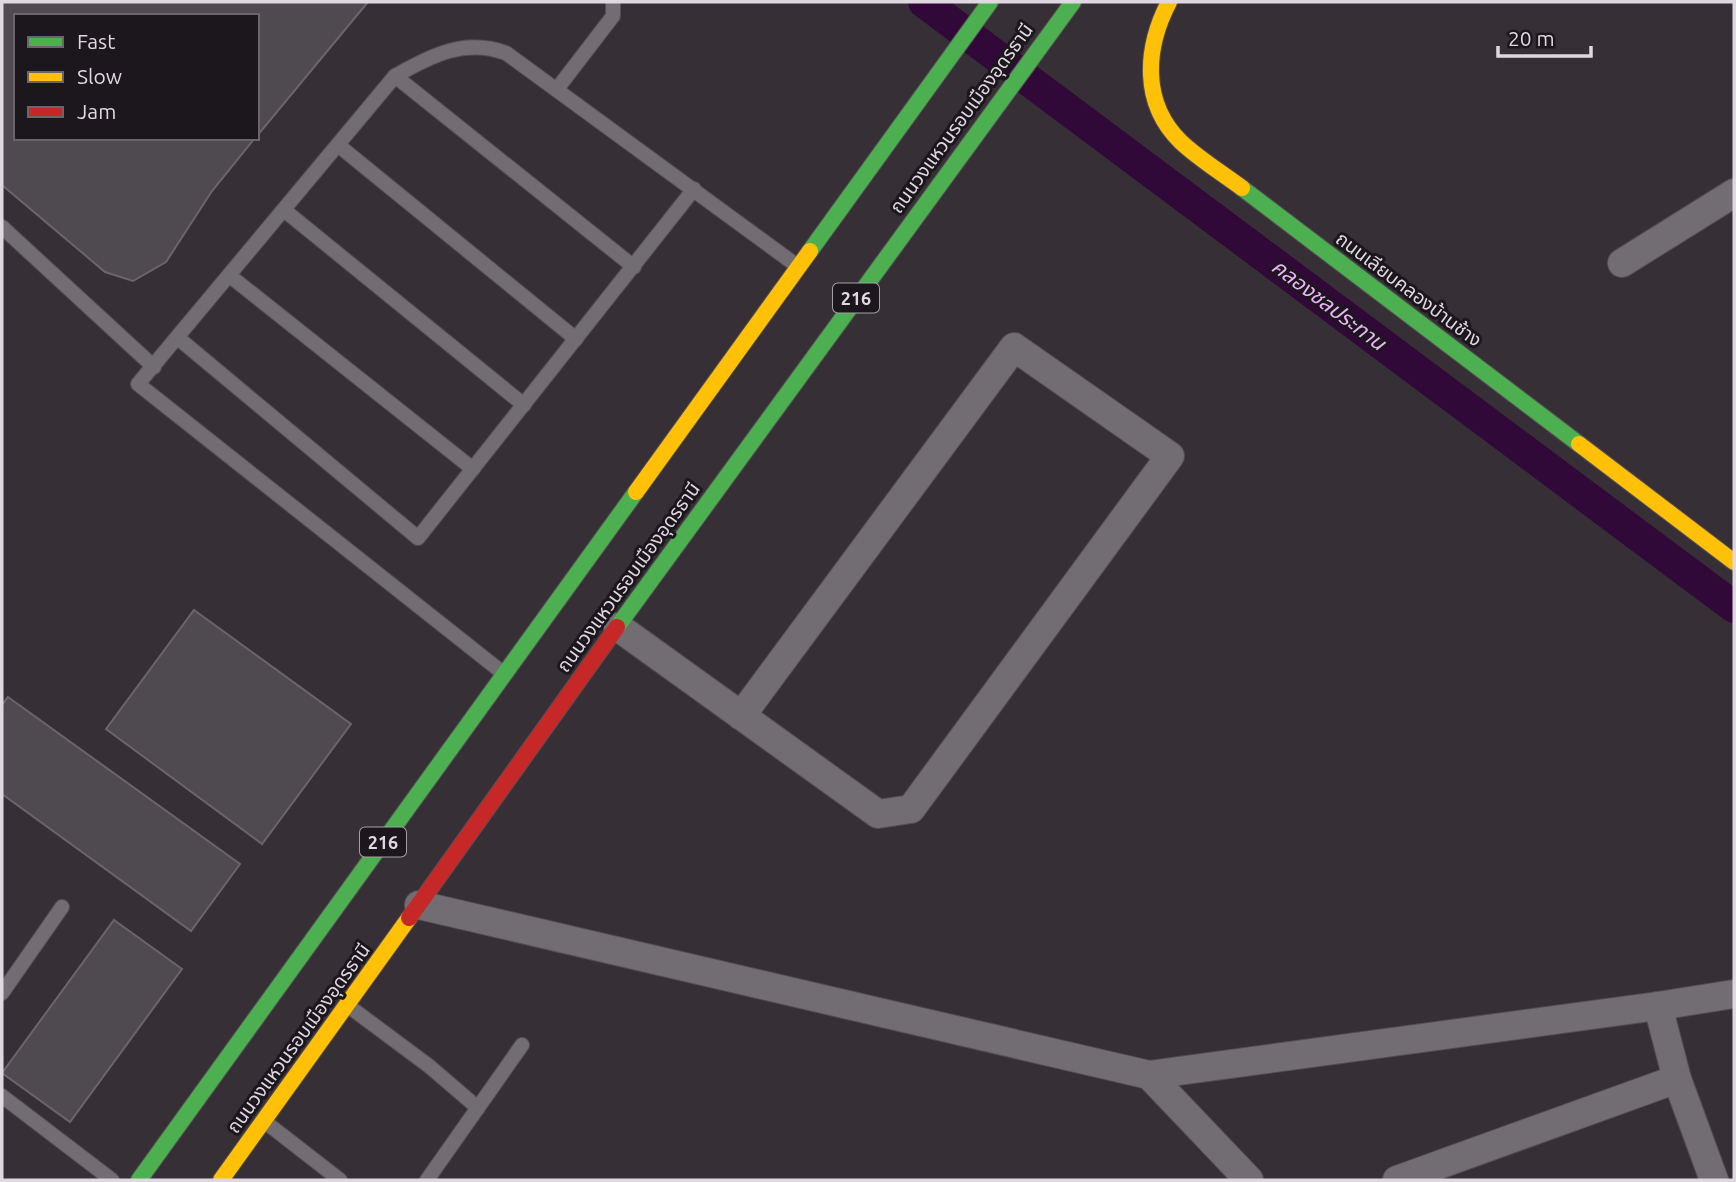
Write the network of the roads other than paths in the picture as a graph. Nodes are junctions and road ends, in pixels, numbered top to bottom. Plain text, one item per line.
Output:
1 (613, 2) edge
2 (990, 2) edge
3 (1073, 2) edge
4 (1169, 2) edge
5 (396, 76) junction
6 (557, 89) junction
7 (338, 145) junction
8 (694, 189) junction
9 (1734, 193) edge
10 (284, 210) junction
11 (2, 227) edge
12 (1622, 263) dead end
13 (799, 266) junction
14 (634, 267) junction
15 (230, 276) junction
16 (178, 338) junction
17 (576, 339) junction
18 (154, 367) junction
19 (524, 405) junction
20 (473, 469) junction
21 (1734, 562) edge
22 (618, 627) junction
23 (505, 674) junction
24 (741, 716) junction
25 (419, 905) junction
26 (62, 907) dead end
27 (2, 993) edge
28 (1734, 994) edge
29 (347, 1005) junction
30 (1658, 1006) junction
31 (522, 1045) dead end
32 (1149, 1075) junction
33 (1677, 1079) junction
34 (2, 1096) edge
35 (478, 1108) junction
36 (264, 1121) junction
37 (112, 1180) edge
38 (139, 1180) edge
39 (221, 1180) edge
40 (340, 1180) edge
41 (426, 1180) edge
42 (1249, 1180) edge
43 (1397, 1180) edge
44 (1714, 1180) edge

1 - 6 lane
2 - 13 main road, 216
3 - 22 main road, ถนนวงแหวนรอบเมืองอุดรธานี / 216
4 - 21 main road, ถนนเลียบคลองบ้านช้าง
5 - 6 lane
5 - 7 lane
5 - 14 lane
6 - 8 lane
7 - 10 lane
7 - 17 lane
8 - 13 lane
8 - 14 lane
9 - 12 street
10 - 15 lane
10 - 19 lane
11 - 18 lane
13 - 23 main road, 216
14 - 17 lane
15 - 16 lane
15 - 20 lane
16 - 18 lane
16 - 20 lane
17 - 19 lane
18 - 23 lane
19 - 20 lane
22 - 24 street
22 - 25 main road, ถนนวงแหวนรอบเมืองอุดรธานี / 216
23 - 38 main road, 216
24 - 24 street
25 - 29 main road, ถนนวงแหวนรอบเมืองอุดรธานี / 216
25 - 32 street
26 - 27 lane
28 - 30 street
29 - 35 lane
29 - 36 main road, ถนนวงแหวนรอบเมืองอุดรธานี / 216
30 - 32 street
30 - 33 street
31 - 35 lane
32 - 42 street
33 - 43 street
33 - 44 street
34 - 37 lane
35 - 41 lane
36 - 39 main road, ถนนวงแหวนรอบเมืองอุดรธานี / 216
36 - 40 lane

